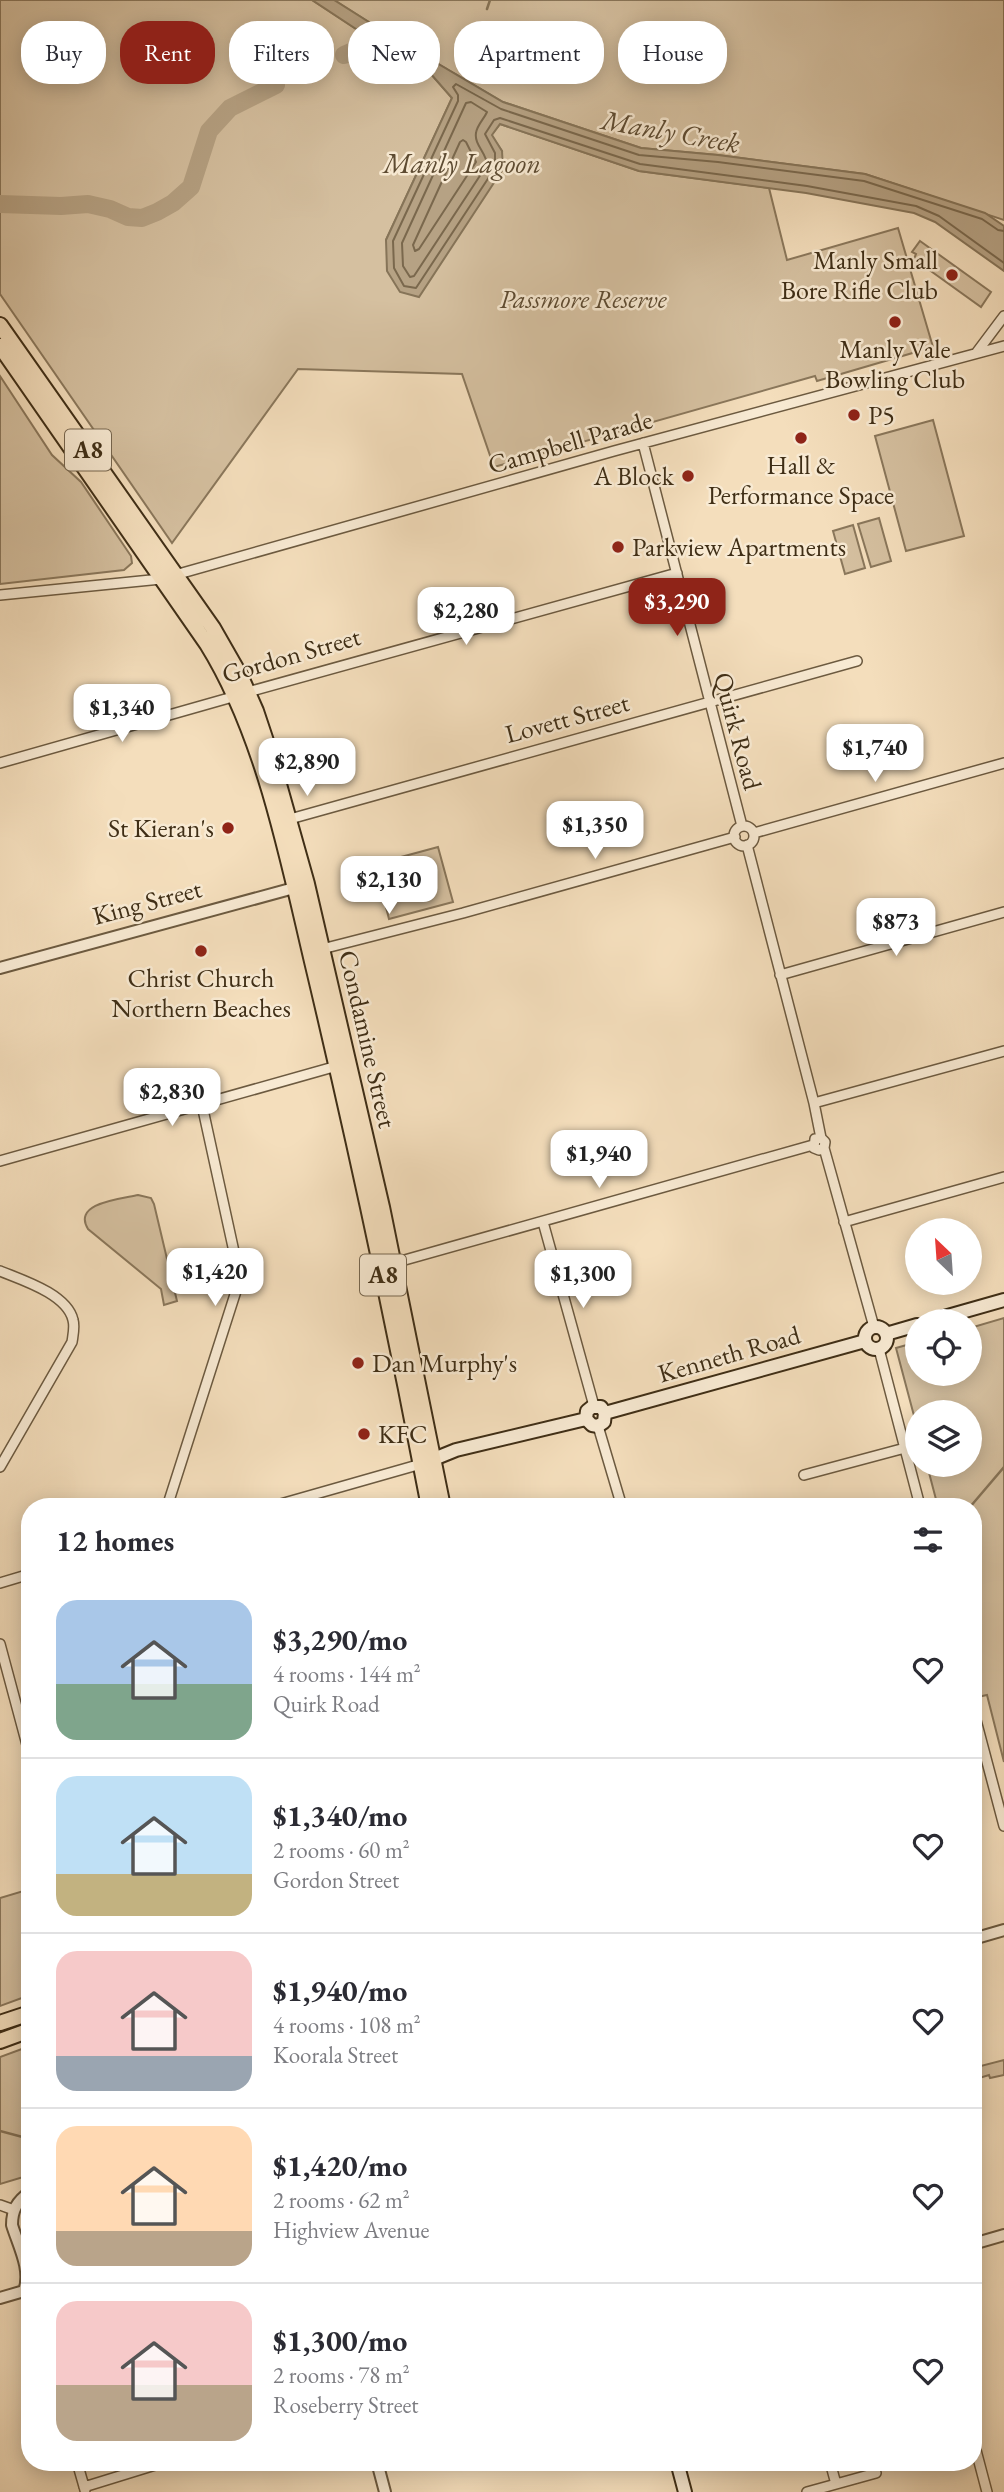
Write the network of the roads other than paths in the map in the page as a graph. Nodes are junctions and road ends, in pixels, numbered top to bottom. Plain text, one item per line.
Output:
1 (1004, 316) edge
2 (0, 325) edge
3 (0, 346) edge
4 (1004, 346) edge
5 (977, 352) junction
6 (643, 443) junction
7 (677, 573) junction
8 (168, 577) junction
9 (0, 595) edge
10 (857, 661) dead end
11 (242, 694) junction
12 (709, 701) junction
13 (1004, 762) edge
14 (0, 763) edge
15 (289, 818) junction
16 (741, 826) junction
17 (754, 834) junction
18 (735, 837) junction
19 (747, 845) junction
20 (301, 886) junction
21 (1004, 912) edge
22 (322, 949) junction
23 (0, 968) edge
24 (780, 975) junction
25 (1004, 1051) edge
26 (337, 1066) junction
27 (814, 1103) junction
28 (202, 1105) junction
29 (821, 1138) junction
30 (813, 1145) junction
31 (824, 1148) junction
32 (0, 1161) edge
33 (1004, 1177) edge
34 (543, 1222) junction
35 (844, 1222) junction
36 (394, 1263) junction
37 (0, 1270) edge
38 (1004, 1300) edge
39 (972, 1309) edge
40 (905, 1327) edge
41 (880, 1330) junction
42 (865, 1341) junction
43 (879, 1349) junction
44 (600, 1409) junction
45 (586, 1419) junction
46 (598, 1426) junction
47 (905, 1448) joint
48 (427, 1462) junction
49 (0, 1468) edge
50 (804, 1475) dead end
51 (912, 1477) edge
52 (170, 1498) edge
53 (301, 1498) edge
54 (429, 1498) edge
55 (440, 1498) edge
56 (619, 1498) edge
57 (918, 1498) edge
58 (21, 1577) edge
59 (0, 1583) edge
60 (0, 1644) edge
61 (21, 1722) edge
62 (982, 1743) edge
63 (1004, 1826) edge
64 (1004, 1930) edge
65 (982, 1936) edge
66 (21, 2016) edge
67 (0, 2023) edge
68 (21, 2033) edge
69 (0, 2041) edge
70 (21, 2202) edge
71 (0, 2205) edge
72 (14, 2210) junction
73 (1004, 2235) edge
74 (982, 2241) edge
75 (21, 2254) edge
76 (21, 2296) edge
77 (0, 2298) edge
78 (80, 2471) edge
79 (140, 2471) edge
80 (379, 2471) edge
81 (679, 2471) edge
82 (832, 2471) edge
83 (981, 2471) edge
84 (876, 2473) dead end
85 (836, 2484) junction
86 (85, 2490) edge
87 (385, 2492) edge
88 (685, 2492) edge
89 (807, 2492) edge
90 (987, 2492) edge

1 - 5 street
2 - 8 highway, Condamine Street / A8
3 - 8 highway, Condamine Street / A8
4 - 5 street, Campbell Parade
5 - 6 street, Campbell Parade
6 - 7 street, Quirk Road
6 - 8 street, Campbell Parade
7 - 11 street, Gordon Street
7 - 12 street, Quirk Road
8 - 9 street, Campbell Parade
8 - 11 highway, Condamine Street / A8
10 - 12 street, Lovett Street
11 - 14 street, Gordon Street
11 - 15 highway, Condamine Street / A8
11 - 20 highway, Condamine Street / A8
12 - 15 street, Lovett Street
12 - 16 street, Quirk Road
13 - 17 street
15 - 20 highway, Condamine Street / A8
16 - 17 street
16 - 18 street
17 - 19 street
18 - 19 street
18 - 22 street
19 - 24 street
20 - 22 highway, Condamine Street / A8
20 - 23 street, King Street
20 - 26 highway, Condamine Street / A8
21 - 24 street
22 - 36 highway, Condamine Street / A8
24 - 27 street
25 - 27 street
26 - 28 street
26 - 48 highway, Condamine Street / A8
27 - 29 street
28 - 32 street
28 - 52 street
29 - 30 street
29 - 31 street
30 - 31 street
30 - 34 street
31 - 35 street
33 - 35 street
34 - 36 street
34 - 44 street
35 - 41 street
36 - 48 highway, Condamine Street / A8
37 - 49 street
38 - 39 main road
40 - 41 main road
41 - 42 main road
41 - 43 main road
42 - 43 main road
42 - 44 main road, Kenneth Road
43 - 47 street
44 - 45 main road
44 - 46 main road
45 - 46 main road
45 - 48 main road
46 - 56 street
47 - 50 street
48 - 53 street
48 - 54 highway, Condamine Street / A8
48 - 55 highway, Condamine Street / A8
51 - 57 street
58 - 59 street
60 - 61 street
62 - 63 street
64 - 65 street
66 - 67 highway
68 - 69 highway
70 - 72 street
71 - 72 street
72 - 75 street
73 - 74 street
76 - 77 street
78 - 86 street
79 - 86 street
80 - 87 street
81 - 88 main road
82 - 85 street
83 - 90 street
84 - 85 street
85 - 89 street

